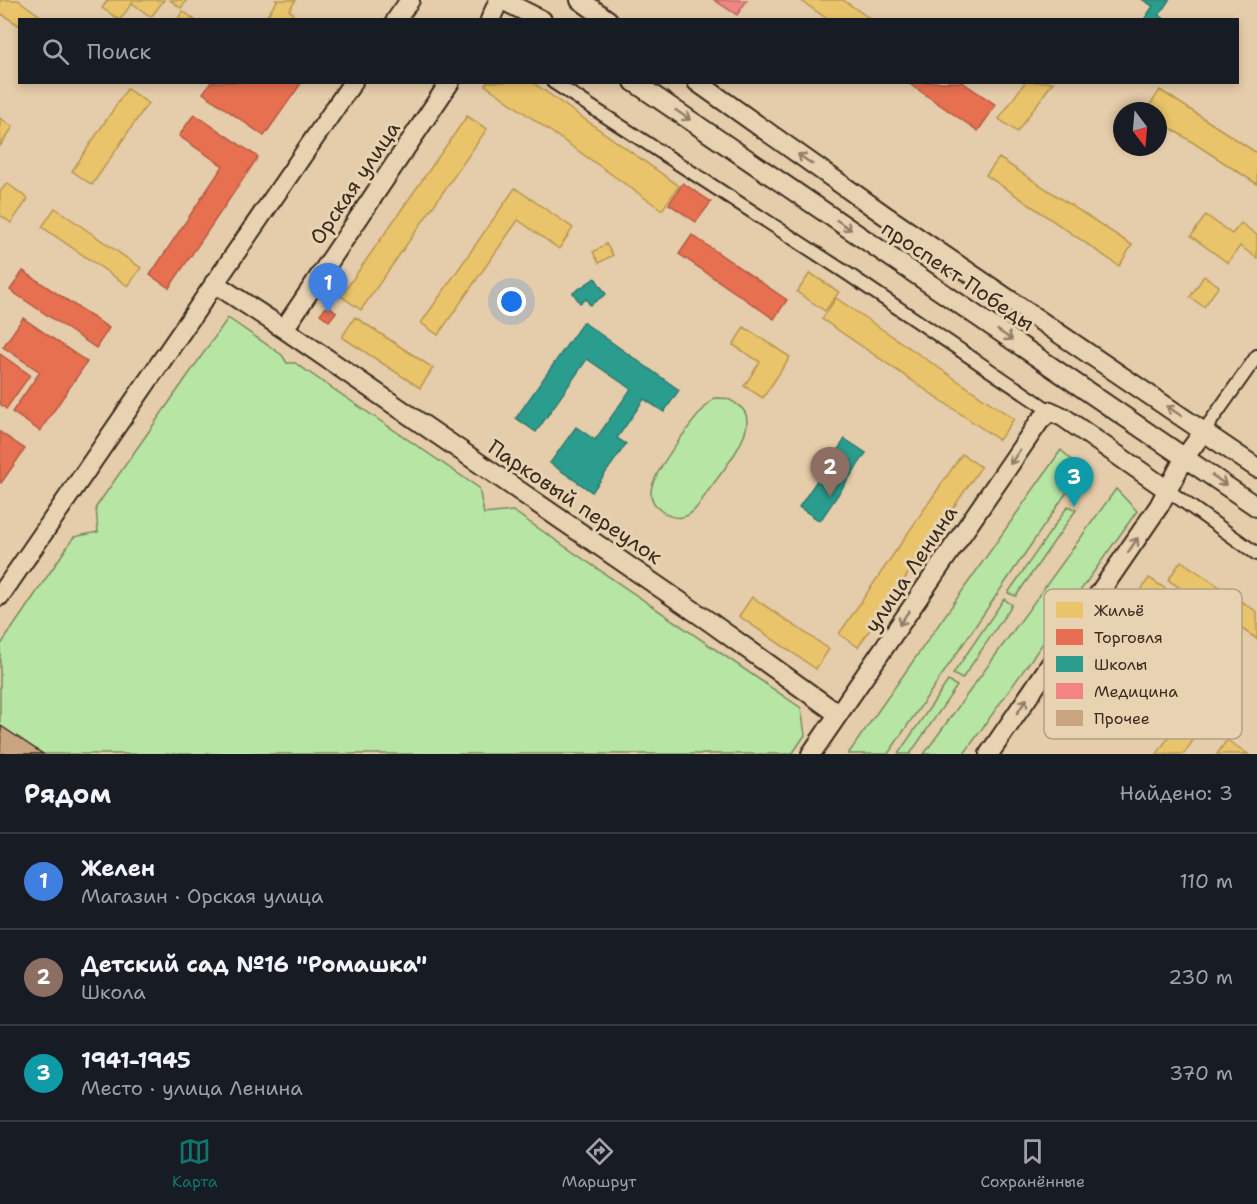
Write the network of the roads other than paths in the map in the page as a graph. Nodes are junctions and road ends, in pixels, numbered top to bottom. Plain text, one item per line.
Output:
1 (410, 0) edge
2 (501, 0) edge
3 (580, 0) edge
4 (397, 18) edge
5 (491, 18) edge
6 (538, 18) edge
7 (605, 18) edge
8 (352, 84) edge
9 (449, 84) edge
10 (556, 84) edge
11 (637, 84) edge
12 (700, 84) edge
13 (214, 283) junction
14 (284, 329) junction
15 (1257, 357) edge
16 (1050, 411) junction
17 (1203, 431) junction
18 (1185, 457) junction
19 (1257, 468) edge
20 (1166, 489) junction
21 (1257, 507) edge
22 (1257, 554) edge
23 (1102, 589) edge
24 (0, 596) edge
25 (1044, 674) edge
26 (838, 714) junction
27 (811, 754) edge
28 (989, 754) edge

1 - 4 main road
2 - 5 main road
2 - 6 main road
3 - 7 main road
8 - 13 main road
9 - 14 main road, Орская улица
10 - 16 street
11 -> 18 main road, проспект Победы
17 -> 12 main road, проспект Победы
13 - 14 main road
13 - 24 main road
14 - 26 main road, Парковый переулок
15 - 17 street
16 - 20 main road
16 -> 26 main road, улица Ленина
17 - 18 main road
17 - 19 main road, проспект Победы
18 - 20 main road
18 -> 21 main road, проспект Победы
20 - 22 street
23 -> 20 main road
28 -> 25 main road
26 - 27 main road, улица Ленина

